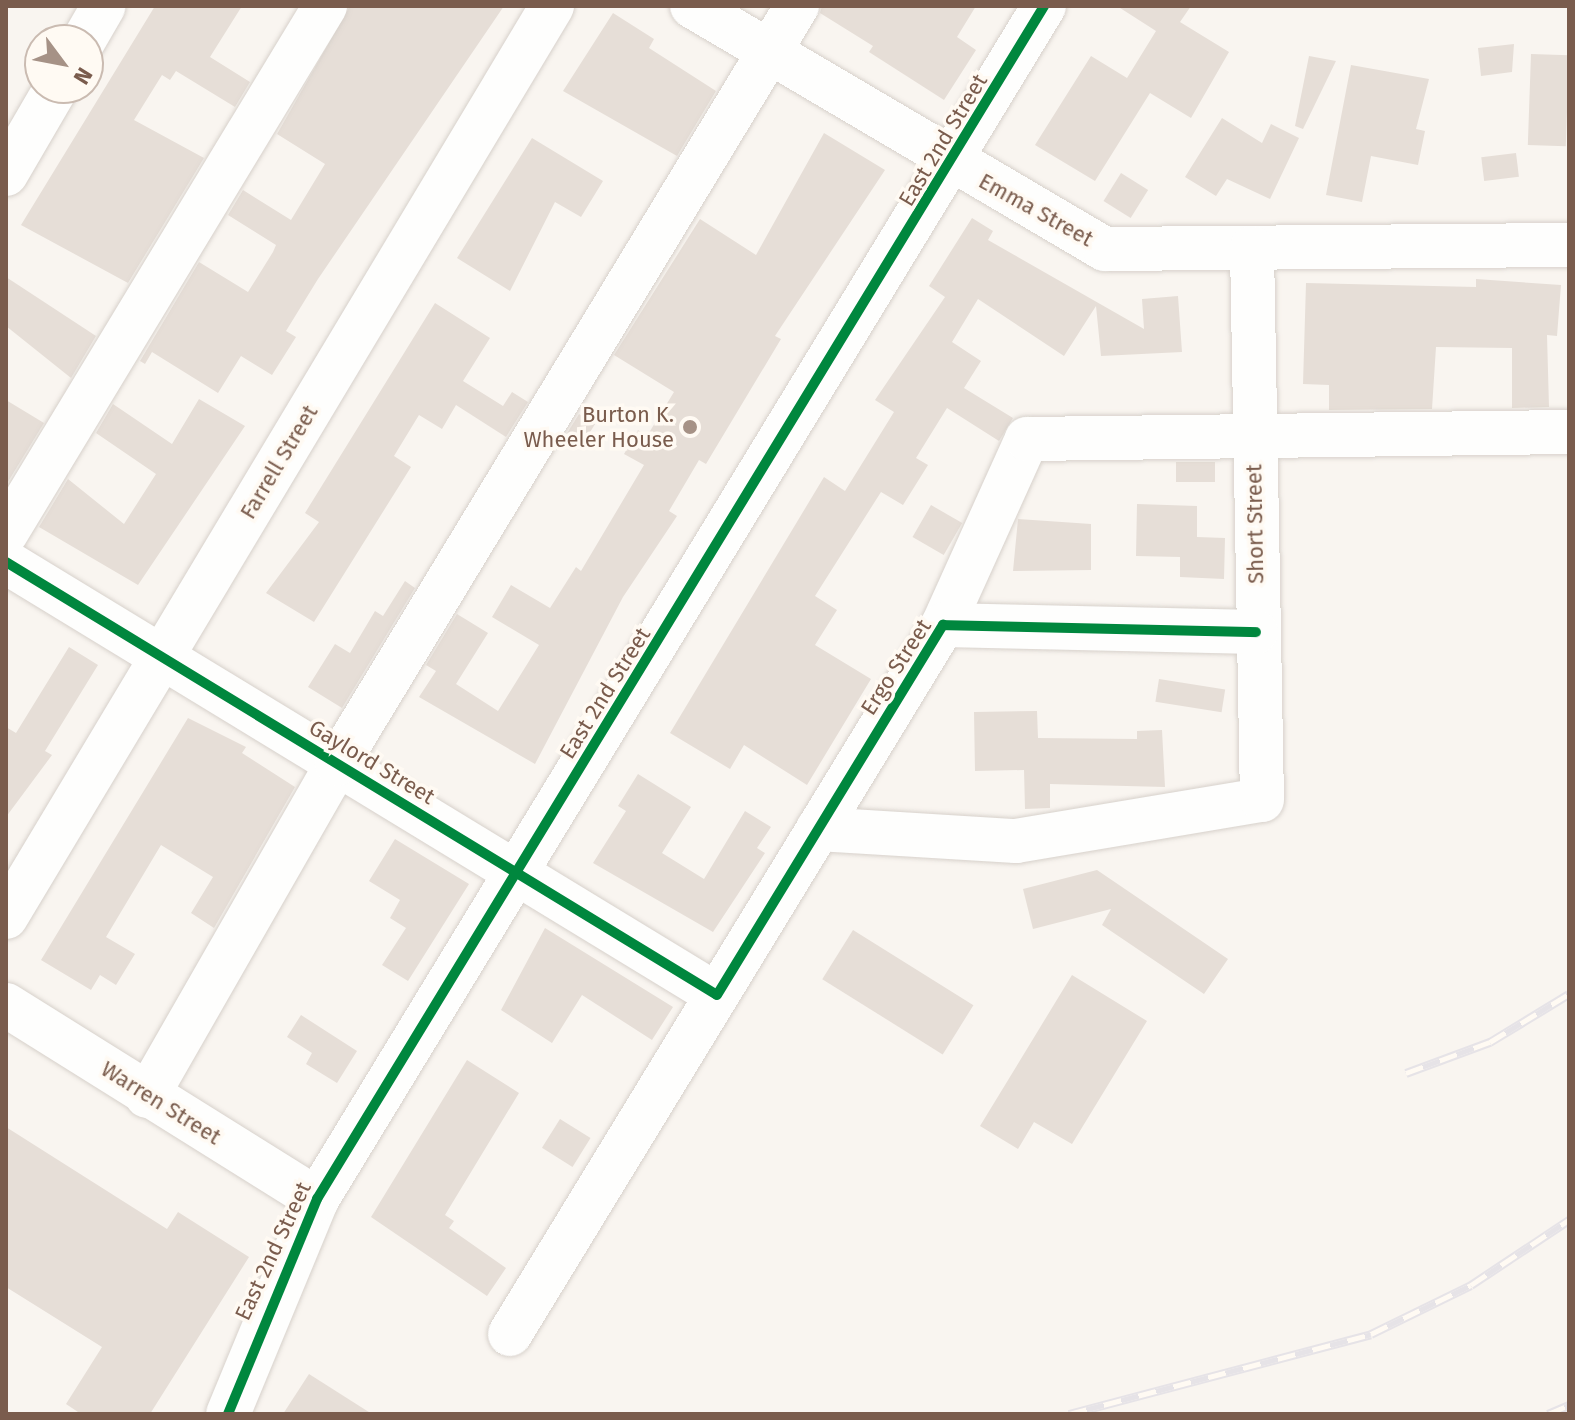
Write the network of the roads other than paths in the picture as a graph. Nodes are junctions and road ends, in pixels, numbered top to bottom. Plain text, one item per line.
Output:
1 (104, 6) edge
2 (325, 6) edge
3 (552, 6) edge
4 (692, 6) edge
5 (797, 6) edge
6 (1044, 6) edge
7 (93, 24) edge
8 (768, 53) junction
9 (47, 104) edge
10 (953, 164) junction
11 (6, 174) edge
12 (1569, 245) edge
13 (1252, 248) junction
14 (1569, 432) edge
15 (1253, 434) junction
16 (6, 533) edge
17 (6, 562) edge
18 (943, 625) junction
19 (1256, 632) junction
20 (162, 657) junction
21 (337, 764) junction
22 (818, 829) junction
23 (517, 873) junction
24 (6, 917) edge
25 (717, 995) junction
26 (6, 1005) edge
27 (147, 1096) junction
28 (317, 1199) junction
29 (510, 1334) dead end
30 (228, 1414) edge

1 - 7 street
2 - 16 street
3 - 20 street, Farrell Street
4 - 8 street, Emma Street
5 - 8 street
6 - 10 street, East 2nd Street
8 - 10 street, Emma Street
8 - 21 street
9 - 11 street
10 - 13 street, Emma Street
10 - 23 street, East 2nd Street
12 - 13 street, Emma Street
13 - 15 street, Short Street
14 - 15 street
15 - 18 street
15 - 19 street, Short Street
17 - 20 street, Gaylord Street
18 - 19 street, Ergo Street
18 - 22 street, Ergo Street
19 - 22 street, Short Street
20 - 21 street, Gaylord Street
20 - 24 street, Farrell Street
21 - 23 street, Gaylord Street
21 - 27 street
22 - 25 street, Ergo Street
23 - 25 street, Gaylord Street
23 - 28 street, East 2nd Street
25 - 29 street, Ergo Street
26 - 27 street, Warren Street
27 - 28 street, Warren Street
28 - 30 street, East 2nd Street

